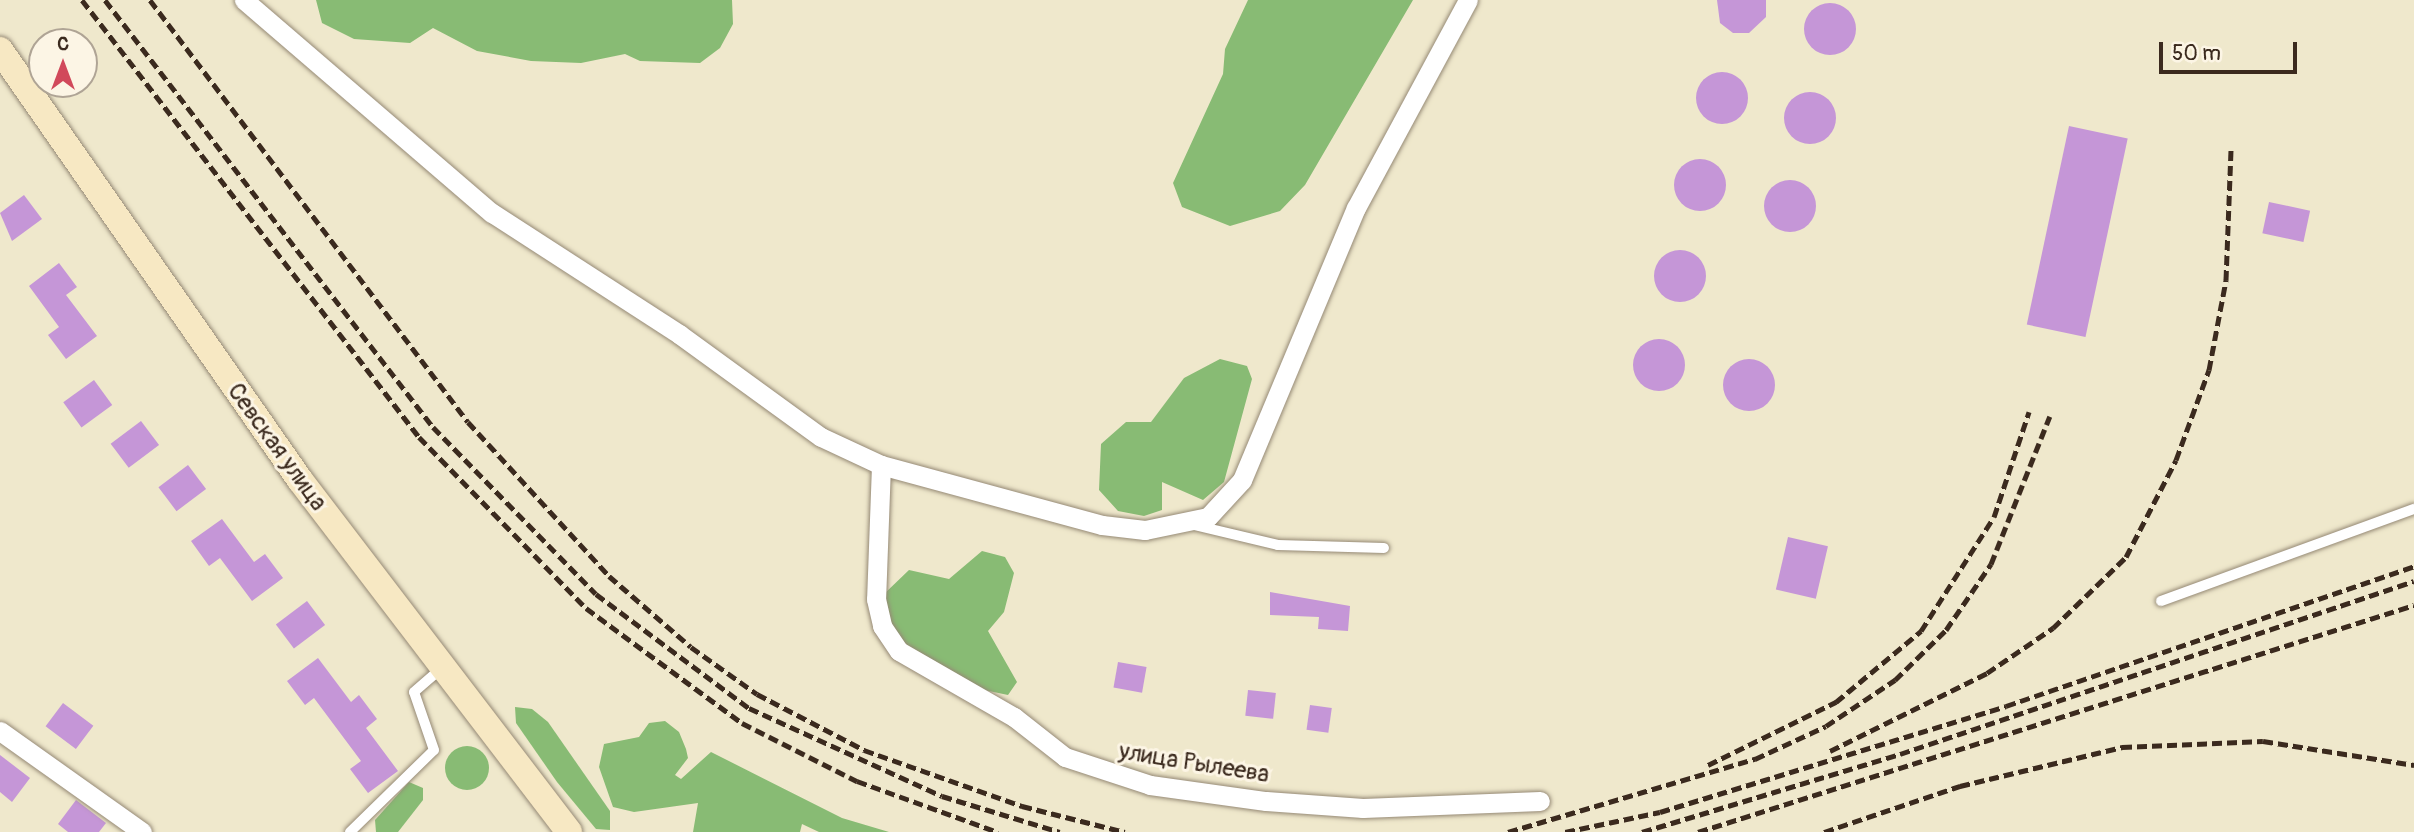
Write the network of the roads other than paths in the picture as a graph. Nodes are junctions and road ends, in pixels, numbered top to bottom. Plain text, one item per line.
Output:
1 (244, 0) edge
2 (1468, 0) edge
3 (0, 50) edge
4 (881, 465) junction
5 (2414, 509) edge
6 (1194, 524) junction
7 (1384, 548) dead end
8 (2161, 601) dead end
9 (443, 668) junction
10 (0, 732) edge
11 (1540, 801) dead end
12 (142, 832) edge
13 (351, 832) edge
14 (569, 832) edge

1 - 4 street
2 - 6 street
3 - 9 street, Севская улица
4 - 6 street
4 - 11 street, улица Рылеева
5 - 8 lane
6 - 7 lane
9 - 13 lane
9 - 14 street, Севская улица
10 - 12 street

